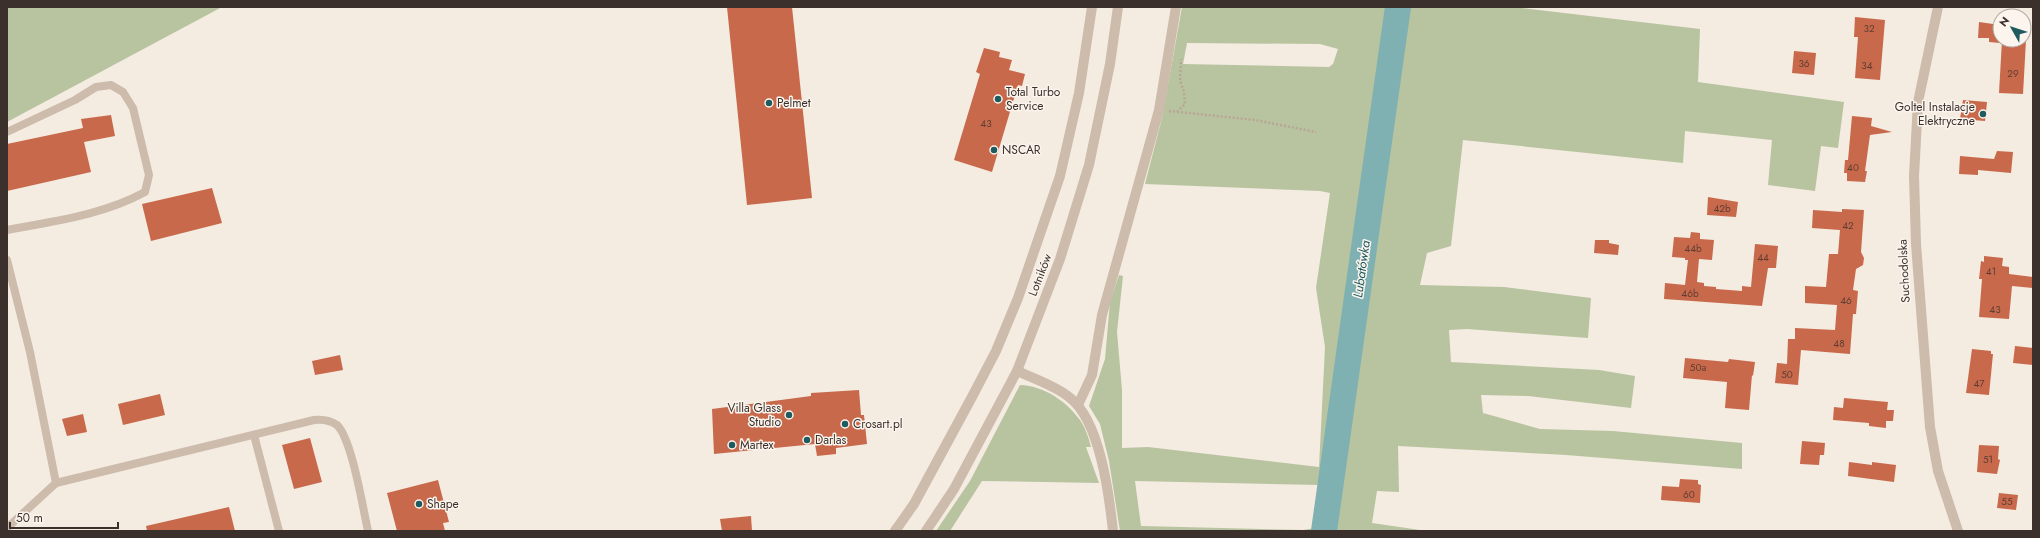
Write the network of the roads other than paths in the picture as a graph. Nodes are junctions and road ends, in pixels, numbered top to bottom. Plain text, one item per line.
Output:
1 (1092, 7) edge
2 (1118, 7) edge
3 (1176, 7) edge
4 (1938, 7) edge
5 (7, 132) edge
6 (7, 230) edge
7 (7, 260) edge
8 (1017, 371) junction
9 (1078, 405) junction
10 (254, 435) junction
11 (56, 483) junction
12 (7, 528) edge
13 (279, 531) edge
14 (368, 531) edge
15 (895, 531) edge
16 (926, 531) edge
17 (1113, 531) edge
18 (1958, 531) edge

1 - 15 street
2 - 8 street, Lotników
3 - 9 street
4 - 18 street, Suchodolska
5 - 6 lane
7 - 11 lane
8 - 9 street
8 - 16 street, Lotników
9 - 17 street
10 - 11 lane
10 - 13 lane
10 - 14 lane
11 - 12 lane

